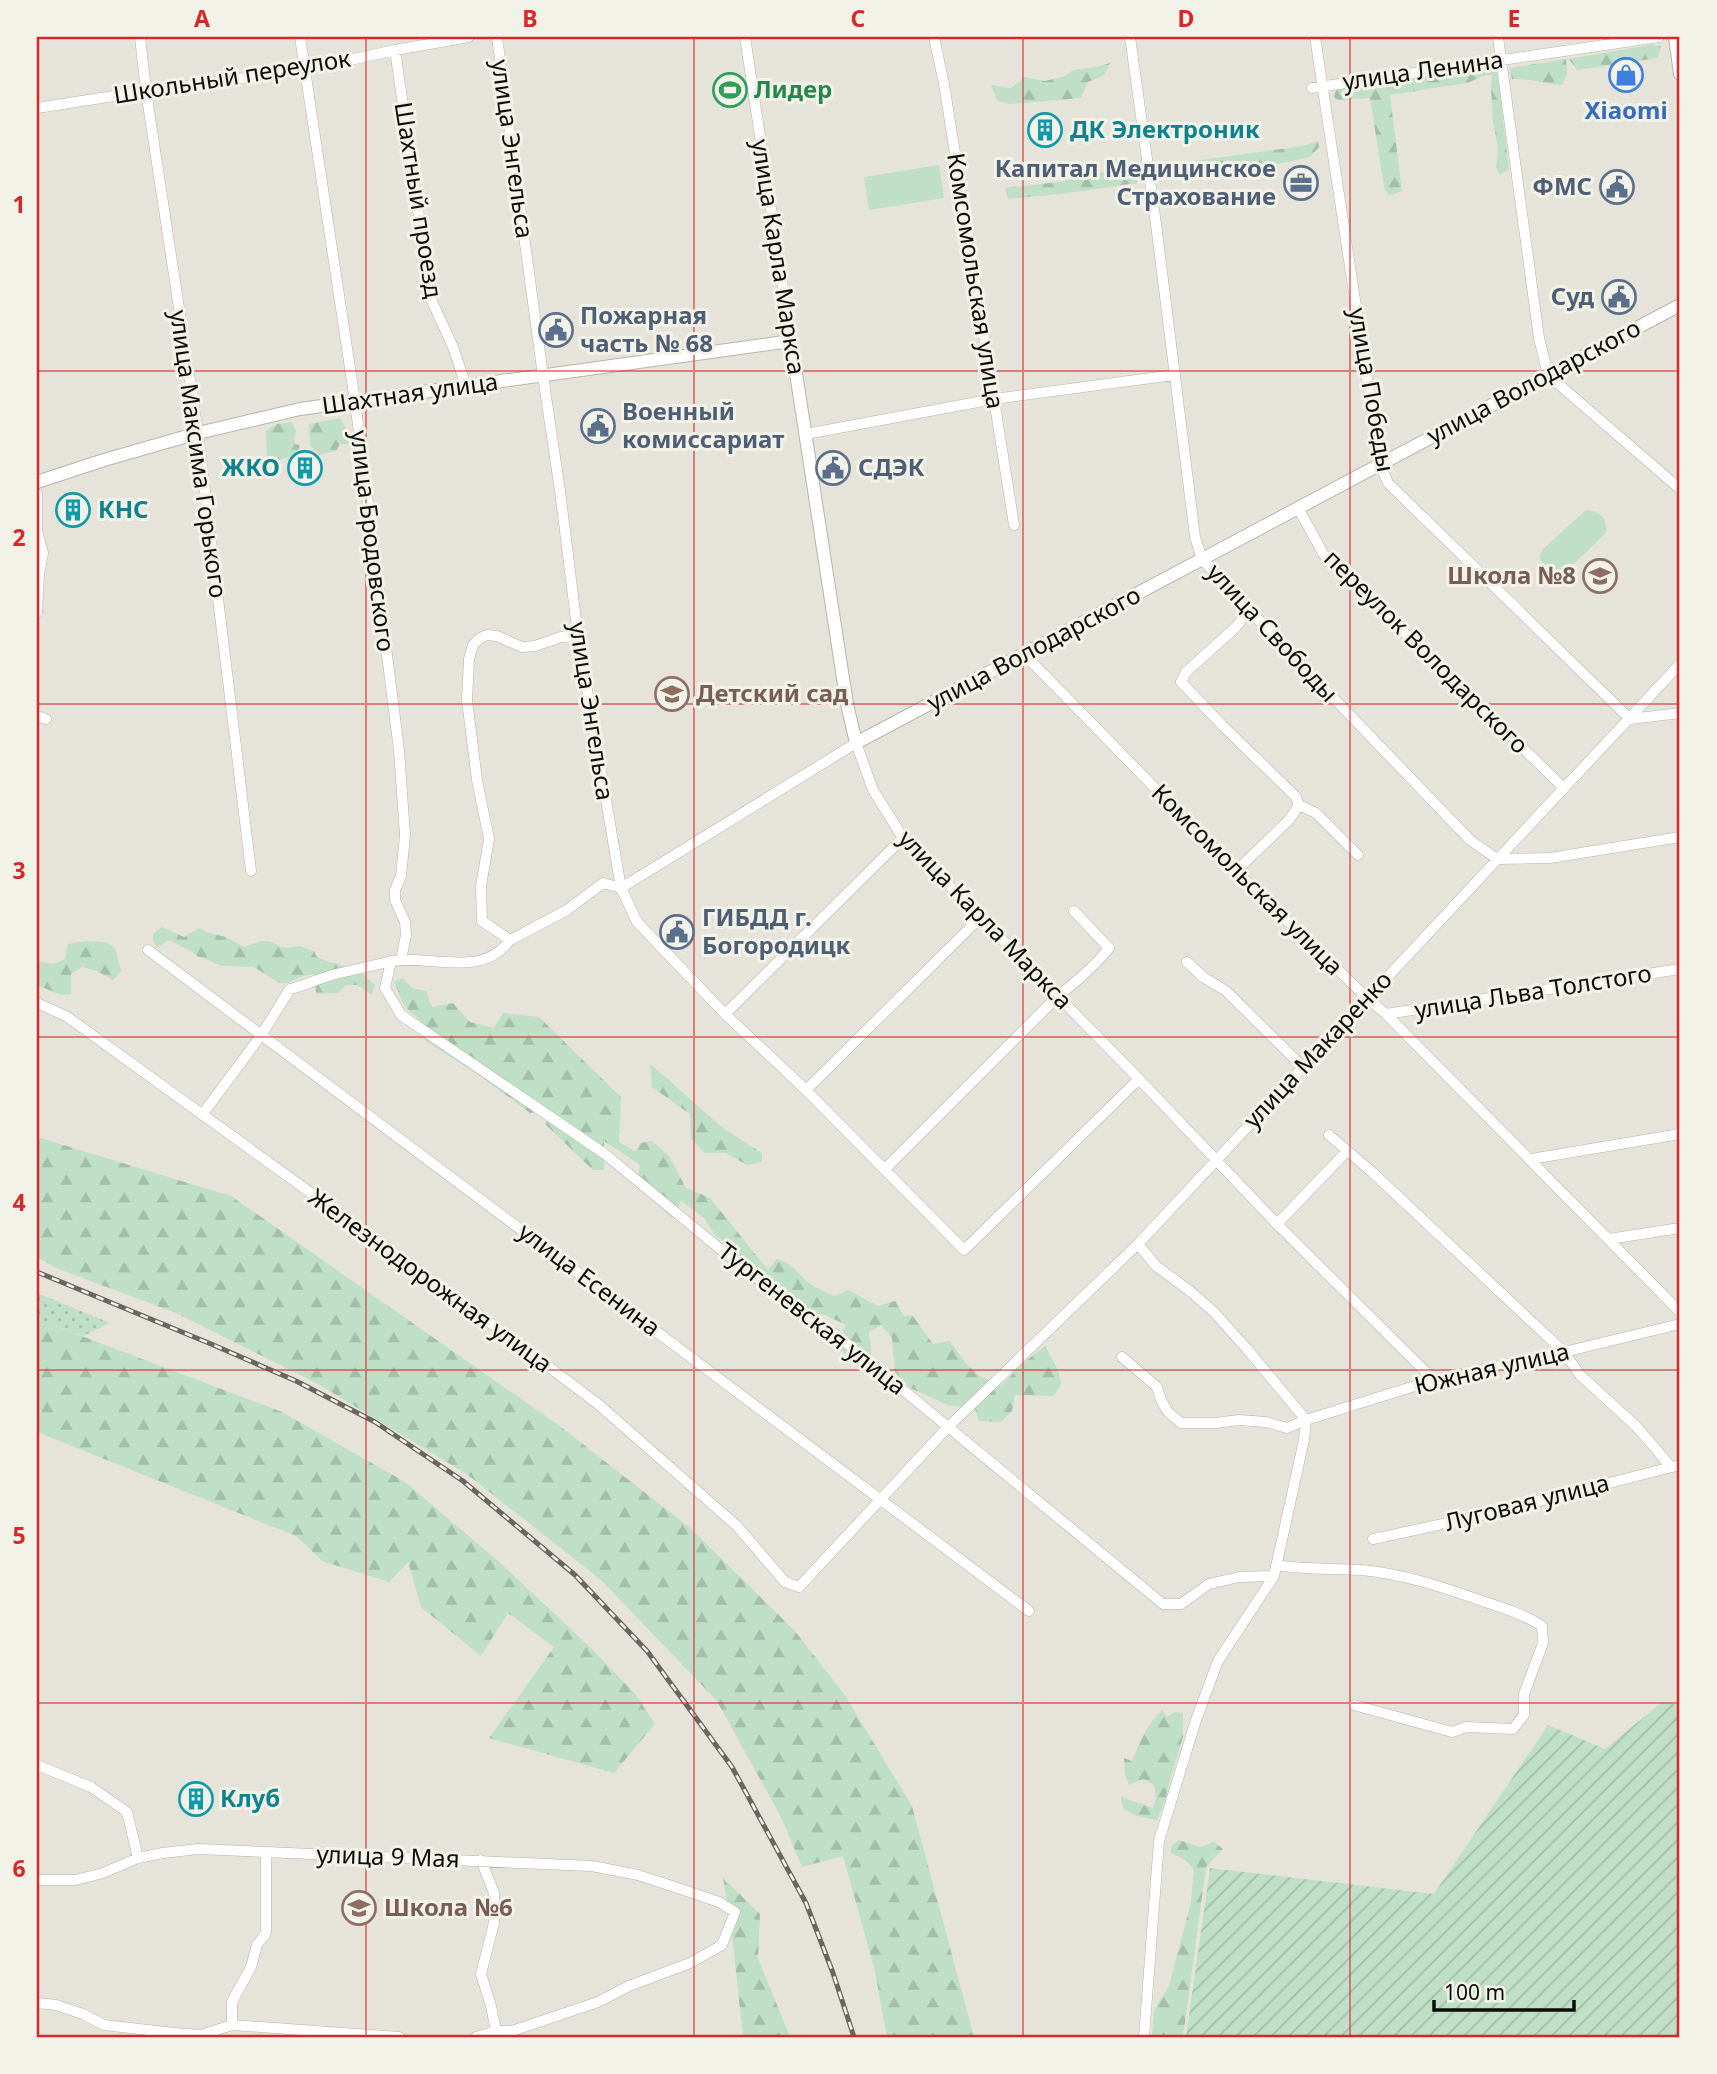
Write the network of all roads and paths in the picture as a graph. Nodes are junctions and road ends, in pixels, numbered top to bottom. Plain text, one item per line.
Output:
1 (140, 37) edge
2 (300, 37) edge
3 (469, 37) edge
4 (497, 37) edge
5 (745, 37) edge
6 (934, 37) edge
7 (1130, 37) edge
8 (1315, 37) edge
9 (1497, 37) edge
10 (1659, 37) edge
11 (1675, 37) edge
12 (395, 50) junction
13 (1501, 60) junction
14 (305, 70) junction
15 (1680, 74) edge
16 (1317, 86) junction
17 (146, 91) junction
18 (37, 108) edge
19 (1680, 304) edge
20 (791, 341) junction
21 (1174, 374) junction
22 (1548, 375) junction
23 (542, 376) junction
24 (466, 386) junction
25 (994, 399) junction
26 (355, 401) junction
27 (198, 433) junction
28 (806, 434) junction
29 (1380, 464) junction
30 (37, 482) edge
31 (1680, 489) edge
32 (37, 494) edge
33 (1298, 508) junction
34 (1014, 525) dead end
35 (1202, 559) junction
36 (1249, 610) junction
37 (37, 612) edge
38 (578, 636) junction
39 (1024, 654) junction
40 (1680, 664) edge
41 (1680, 713) edge
42 (1630, 719) junction
43 (856, 743) junction
44 (1564, 788) junction
45 (1299, 806) junction
46 (1680, 837) edge
47 (902, 838) junction
48 (1357, 855) dead end
49 (1497, 859) junction
50 (1236, 871) junction
51 (251, 872) dead end
52 (621, 888) junction
53 (1074, 911) dead end
54 (981, 918) junction
55 (510, 940) junction
56 (148, 950) dead end
57 (396, 961) junction
58 (1187, 962) dead end
59 (1680, 969) edge
60 (1057, 997) junction
61 (1367, 998) junction
62 (37, 1003) edge
63 (725, 1014) junction
64 (1386, 1014) junction
65 (262, 1034) junction
66 (1303, 1067) junction
67 (1139, 1079) junction
68 (806, 1090) junction
69 (202, 1115) junction
70 (1680, 1134) edge
71 (1329, 1135) dead end
72 (1347, 1151) junction
73 (1216, 1159) junction
74 (1531, 1160) junction
75 (885, 1170) junction
76 (1277, 1224) junction
77 (1680, 1228) edge
78 (1609, 1239) junction
79 (1138, 1244) junction
80 (1680, 1312) edge
81 (1680, 1324) edge
82 (1564, 1352) junction
83 (1122, 1357) dead end
84 (1434, 1380) junction
85 (1306, 1420) junction
86 (947, 1428) junction
87 (1676, 1466) edge
88 (882, 1500) junction
89 (1373, 1539) dead end
90 (1275, 1570) junction
91 (799, 1587) joint
92 (1029, 1611) dead end
93 (1354, 1705) dead end
94 (37, 1765) edge
95 (266, 1852) junction
96 (138, 1858) junction
97 (481, 1860) junction
98 (37, 1880) edge
99 (37, 2003) edge
100 (232, 2025) junction
101 (496, 2031) junction
102 (399, 2037) edge
103 (476, 2037) edge
104 (1144, 2037) edge

1 - 17 street, улица Максима Горького
2 - 14 street, улица Бродовского
3 - 12 street, Школьный переулок
4 - 23 street, улица Энгельса
5 - 20 street, улица Карла Маркса
6 - 25 street, Комсомольская улица
7 - 21 street, улица Свободы
8 - 16 street, улица Победы
9 - 13 street
10 - 13 street, улица Ленина
11 - 15 main road
12 - 14 street, Школьный переулок
12 - 24 street, Шахтный проезд
13 - 16 street, улица Ленина
13 - 22 street
14 - 17 street, Школьный переулок
14 - 26 street, улица Бродовского
16 - 29 street, улица Победы
17 - 18 street, Школьный переулок
17 - 27 street, улица Максима Горького
19 - 22 main road, улица Володарского
20 - 23 main road, Шахтная улица
20 - 28 main road, улица Карла Маркса
21 - 25 street
21 - 35 street, улица Свободы
22 - 29 main road, улица Володарского
22 - 31 street
23 - 24 main road, Шахтная улица
23 - 38 street, улица Энгельса
24 - 26 main road, Шахтная улица
25 - 28 street
25 - 34 street, Комсомольская улица
26 - 27 main road, Шахтная улица
26 - 57 street, улица Бродовского
27 - 30 main road, Шахтная улица
27 - 51 street, улица Максима Горького
28 - 43 main road, улица Карла Маркса
29 - 33 main road, улица Володарского
29 - 42 street, улица Победы
32 - 37 street
33 - 35 main road, улица Володарского
33 - 44 street, переулок Володарского
35 - 36 street, улица Свободы
35 - 39 main road, улица Володарского
36 - 45 street
36 - 49 street, улица Свободы
38 - 52 street, улица Энгельса
38 - 55 street
39 - 43 main road, улица Володарского
39 - 50 street, Комсомольская улица
40 - 42 street, улица Макаренко
41 - 42 street
42 - 44 street, улица Макаренко
43 - 47 street, улица Карла Маркса
43 - 52 street, улица Володарского
44 - 49 street, улица Макаренко
45 - 48 street
45 - 50 street
46 - 49 street
47 - 54 street, улица Карла Маркса
47 - 63 street
49 - 61 street, улица Макаренко
50 - 61 street, Комсомольская улица
52 - 55 street, улица Володарского
52 - 63 street, улица Энгельса
53 - 60 street
54 - 60 street, улица Карла Маркса
54 - 68 street
55 - 57 street, улица Володарского
56 - 65 street, улица Есенина
57 - 65 street, улица Володарского
57 - 86 street, Тургеневская улица
58 - 66 street
59 - 64 street, улица Льва Толстого
60 - 67 street, улица Карла Маркса
60 - 75 street
61 - 64 street, Комсомольская улица
61 - 66 street, улица Макаренко
62 - 69 street, Железнодорожная улица
63 - 68 street, улица Энгельса
64 - 74 street, Комсомольская улица
65 - 69 street, улица Володарского
65 - 88 street, улица Есенина
66 - 73 street, улица Макаренко
67 - 73 street, улица Карла Маркса
67 - 75 street, улица Энгельса
68 - 75 street, улица Энгельса
69 - 91 street, Железнодорожная улица
70 - 74 street
71 - 72 street
72 - 76 street
72 - 82 street
73 - 76 street, улица Карла Маркса
73 - 79 street, улица Макаренко
74 - 78 street, Комсомольская улица
76 - 84 street, улица Карла Маркса
77 - 78 street
78 - 80 street, Комсомольская улица
79 - 85 street
79 - 86 street, улица Макаренко
81 - 82 street, Южная улица
82 - 84 street, Южная улица
82 - 87 street
83 - 85 street, Южная улица
84 - 85 street, Южная улица
85 - 90 street
86 - 88 street, улица Макаренко
86 - 90 street, Тургеневская улица
87 - 89 street, Луговая улица
88 - 91 street, улица Макаренко
88 - 92 street, улица Есенина
90 - 93 street
90 - 104 street
94 - 96 street
95 - 96 street, улица 9 Мая
95 - 97 street, улица 9 Мая
95 - 100 street
96 - 98 street, улица 9 Мая
97 - 101 street
97 - 101 street, улица 9 Мая
99 - 100 street
100 - 102 street
101 - 103 street

